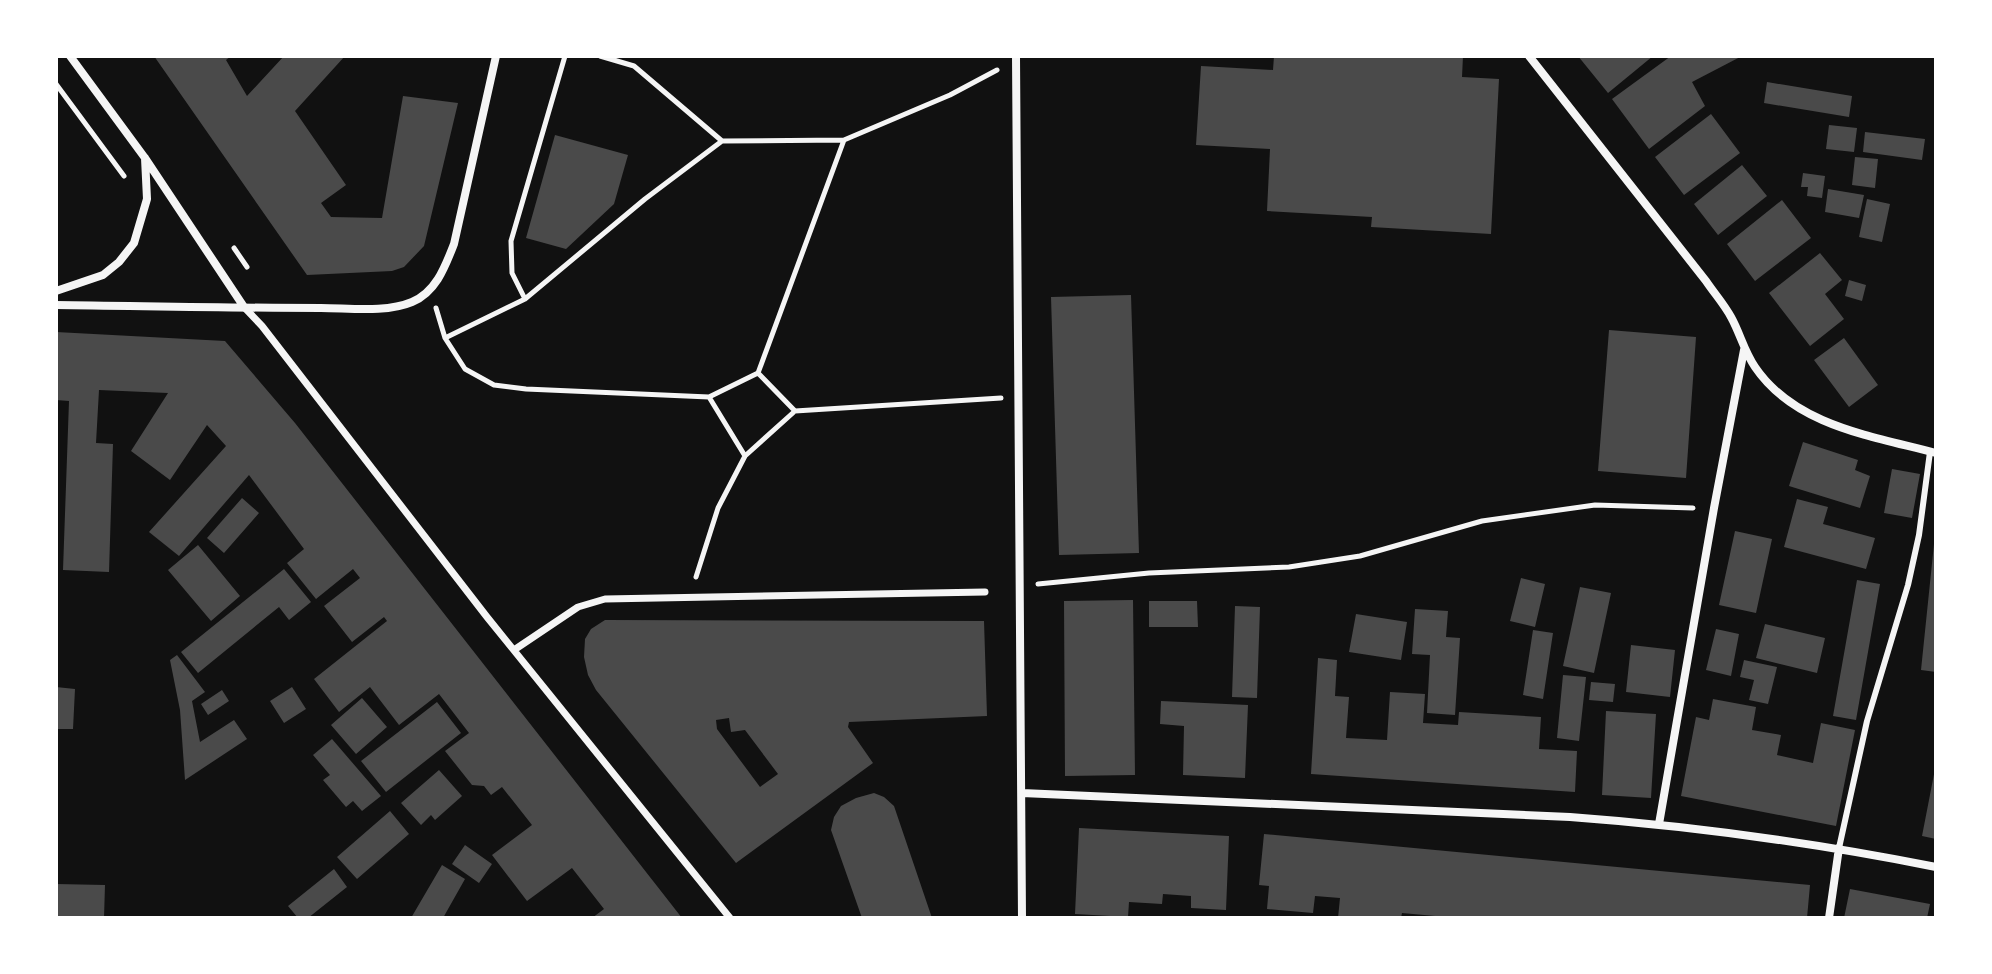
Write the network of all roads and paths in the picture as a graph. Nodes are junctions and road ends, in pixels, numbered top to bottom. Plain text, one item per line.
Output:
1 (70, 56) edge
2 (496, 56) edge
3 (565, 56) edge
4 (600, 56) edge
5 (1529, 56) edge
6 (1016, 58) edge
7 (844, 140) junction
8 (722, 141) junction
9 (145, 158) junction
10 (56, 291) edge
11 (428, 293) junction
12 (525, 299) junction
13 (56, 305) edge
14 (244, 307) junction
15 (445, 338) junction
16 (1744, 349) junction
17 (758, 373) junction
18 (709, 397) junction
19 (1017, 397) junction
20 (795, 411) junction
21 (1933, 453) edge
22 (745, 456) junction
23 (1714, 508) junction
24 (1022, 586) junction
25 (985, 592) dead end
26 (694, 598) junction
27 (514, 650) junction
28 (1022, 793) junction
29 (1659, 824) junction
30 (1839, 848) junction
31 (1936, 867) edge
32 (730, 918) edge
33 (1022, 918) edge
34 (1829, 918) edge

1 - 9 street
2 - 11 street
3 - 12 path
4 - 8 path
5 - 16 street
6 - 7 path
6 - 19 street
7 - 8 path
7 - 17 path
8 - 12 path
9 - 10 street
9 - 14 street
11 - 14 street
11 - 15 path
12 - 15 path
13 - 14 street
14 - 27 street
15 - 18 path
16 - 21 street
16 - 23 street
17 - 18 path
17 - 20 path
18 - 22 path
19 - 20 path
19 - 24 street
20 - 22 path
21 - 30 lane
22 - 26 path
23 - 24 path
23 - 29 street
24 - 28 street
25 - 26 street
26 - 27 street
27 - 32 street
28 - 29 street
28 - 33 street
29 - 30 street
30 - 31 street
30 - 34 street

